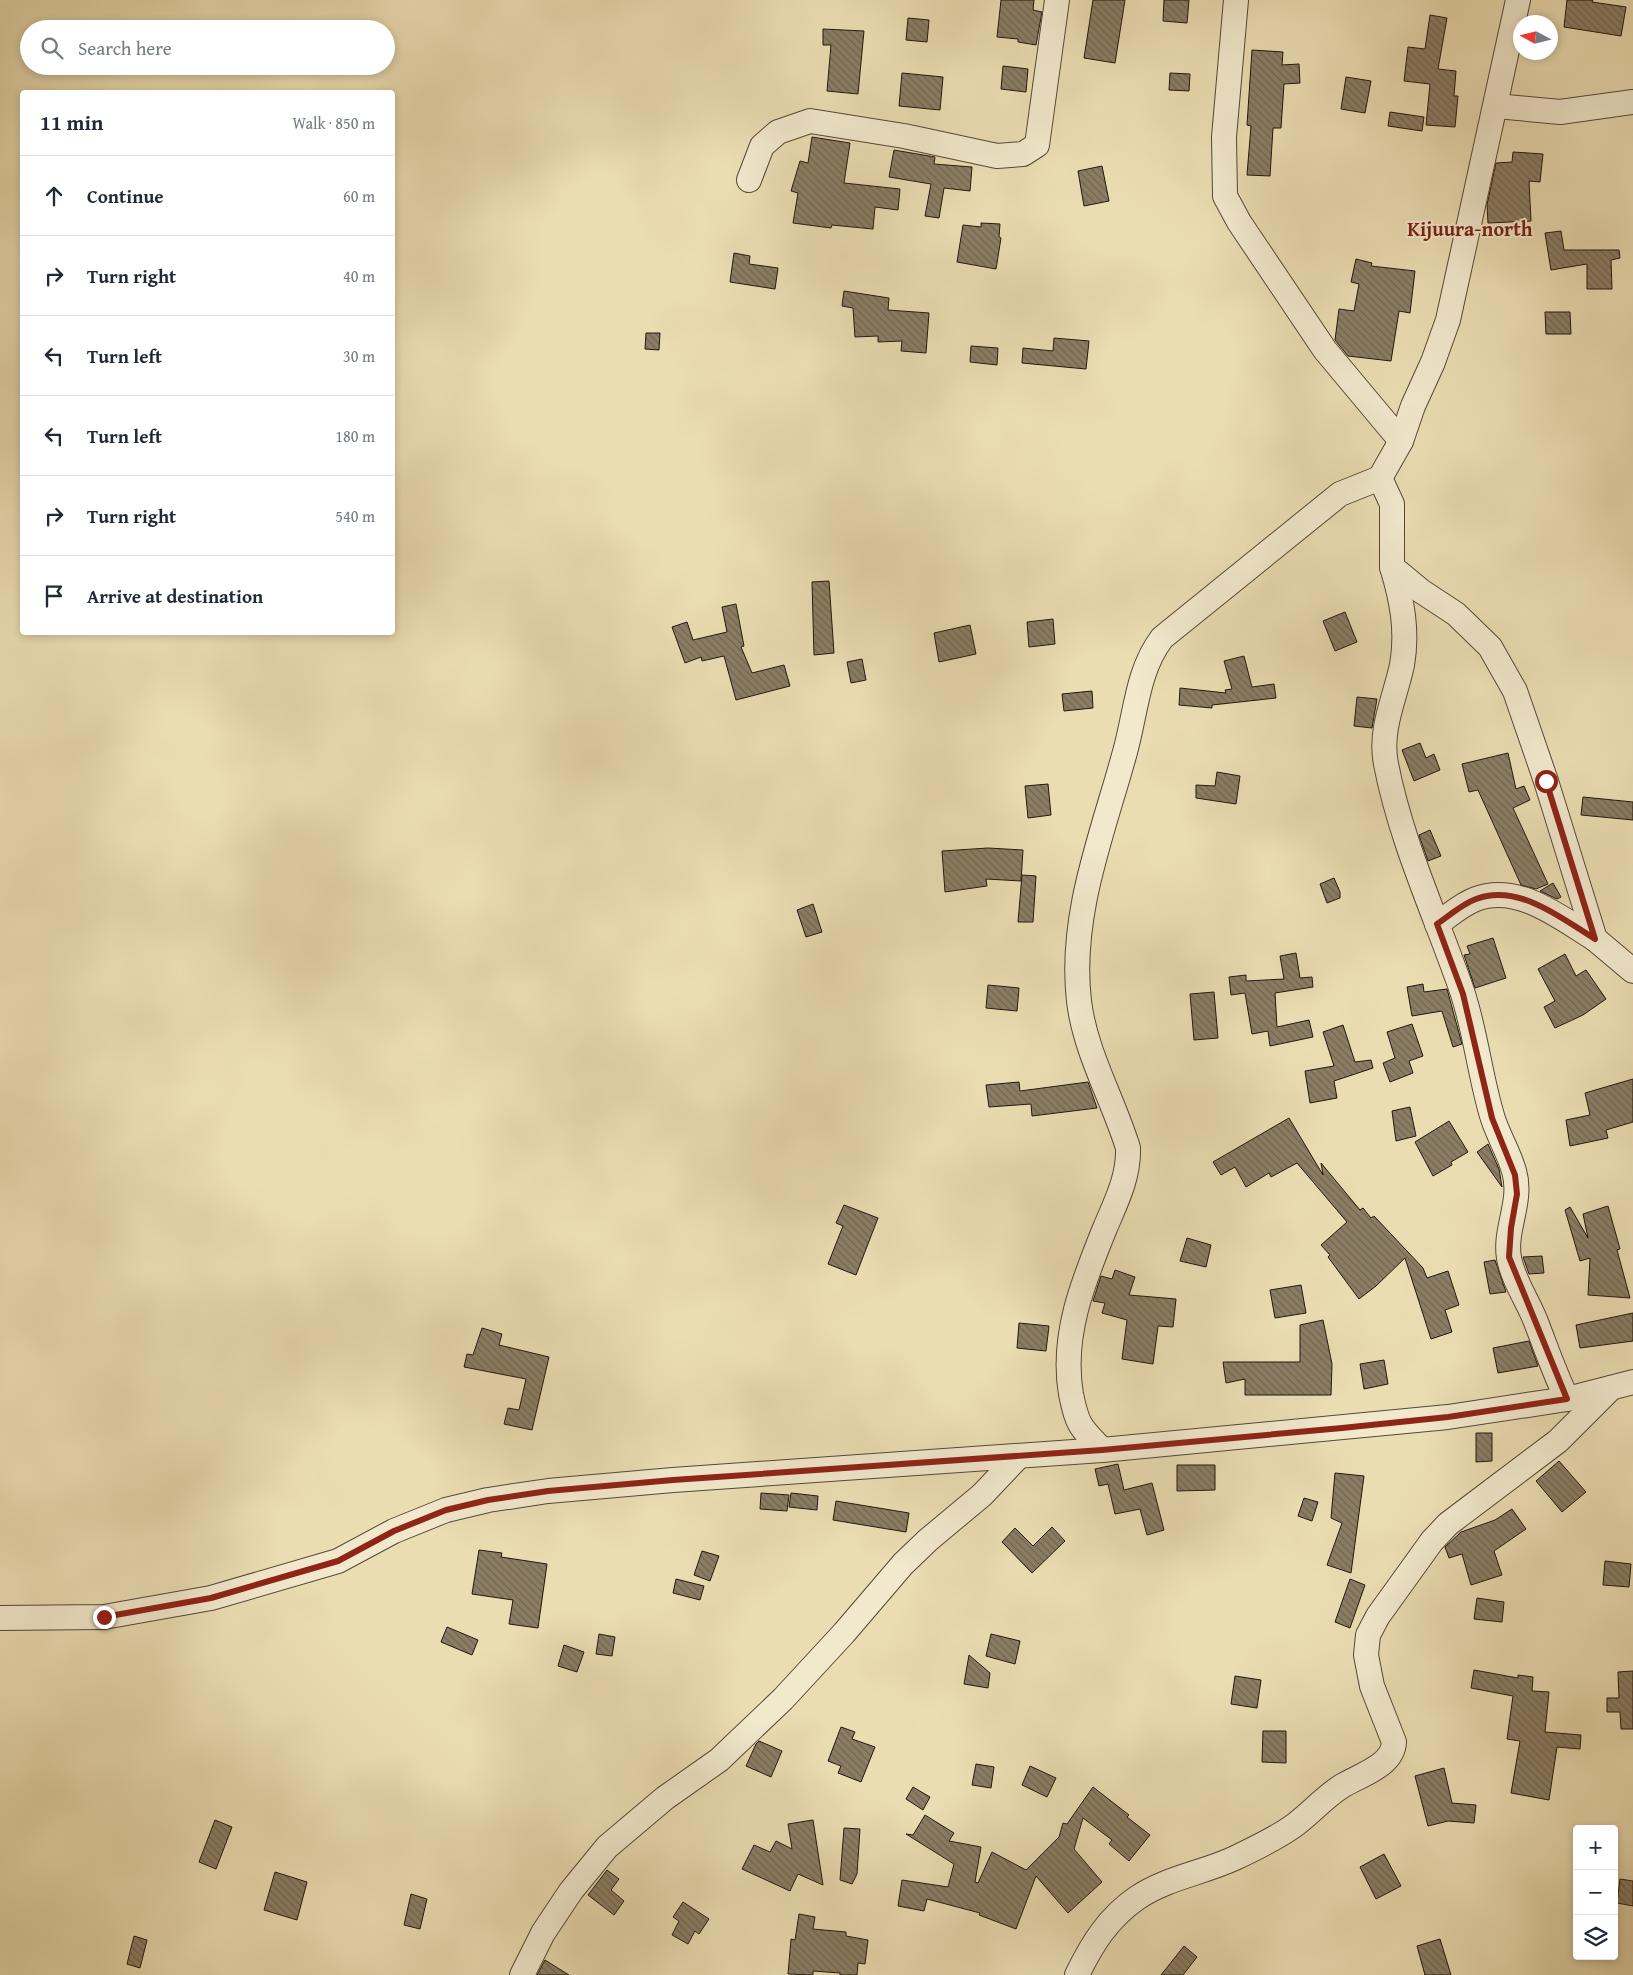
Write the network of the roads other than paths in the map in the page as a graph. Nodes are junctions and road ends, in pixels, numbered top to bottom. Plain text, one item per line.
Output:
1 (1057, 0) edge
2 (1236, 0) edge
3 (1518, 0) edge
4 (1633, 102) edge
5 (1496, 106) junction
6 (749, 180) dead end
7 (1401, 441) junction
8 (1380, 478) junction
9 (1392, 567) junction
10 (1437, 924) junction
11 (1595, 939) junction
12 (1633, 971) edge
13 (1623, 1384) edge
14 (1567, 1399) junction
15 (1102, 1450) junction
16 (1019, 1456) junction
17 (0, 1618) edge
18 (522, 1975) edge
19 (1078, 1975) edge

1 - 6 street
2 - 7 street
3 - 5 street
4 - 5 street
5 - 7 street
7 - 8 street
8 - 9 street
8 - 15 street
9 - 10 street
9 - 11 street
10 - 11 street
10 - 14 street
11 - 12 street
13 - 14 street
13 - 19 street
14 - 15 street
15 - 16 street
16 - 17 street
16 - 18 street

